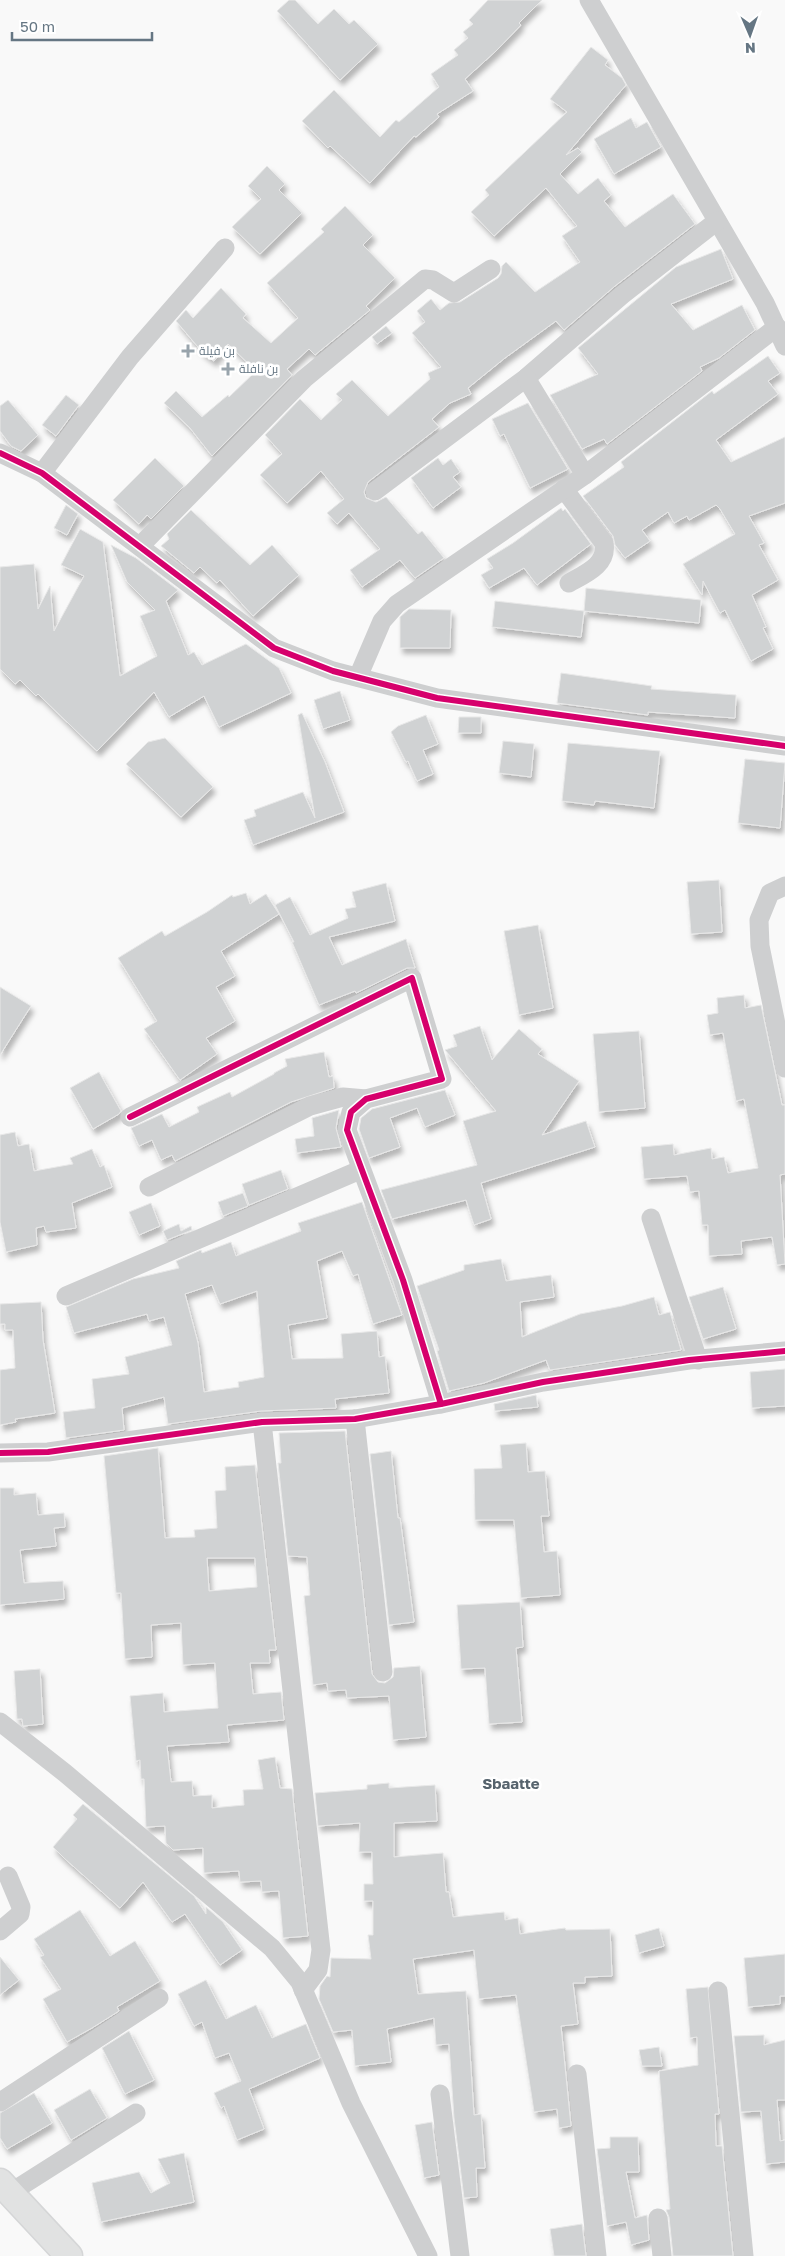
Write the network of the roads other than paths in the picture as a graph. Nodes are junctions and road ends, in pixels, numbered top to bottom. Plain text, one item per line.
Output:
1 (589, 0) edge
2 (717, 221) junction
3 (225, 248) dead end
4 (491, 269) dead end
5 (777, 327) junction
6 (785, 346) edge
7 (526, 378) junction
8 (0, 453) edge
9 (42, 473) junction
10 (585, 474) junction
11 (564, 489) junction
12 (375, 492) dead end
13 (140, 546) junction
14 (569, 584) dead end
15 (358, 677) junction
16 (785, 746) edge
17 (785, 886) edge
18 (778, 1006) edge
19 (785, 1068) edge
20 (366, 1099) junction
21 (130, 1117) dead end
22 (360, 1170) junction
23 (149, 1187) dead end
24 (651, 1218) dead end
25 (66, 1296) dead end
26 (785, 1351) edge
27 (698, 1360) junction
28 (441, 1404) junction
29 (355, 1419) junction
30 (262, 1422) junction
31 (0, 1453) edge
32 (383, 1672) dead end
33 (0, 1722) edge
34 (8, 1876) dead end
35 (0, 1931) edge
36 (303, 1990) junction
37 (718, 1991) dead end
38 (159, 1998) dead end
39 (577, 2074) dead end
40 (440, 2094) dead end
41 (0, 2102) edge
42 (136, 2113) dead end
43 (5, 2187) edge
44 (658, 2218) dead end
45 (69, 2256) edge
46 (428, 2256) edge
47 (460, 2256) edge
48 (597, 2256) edge
49 (662, 2256) edge
50 (744, 2256) edge

1 - 2 street
2 - 5 street
2 - 7 street
3 - 9 street
4 - 13 street
5 - 6 street
5 - 10 street
7 - 10 street
7 - 12 street
8 - 9 street
9 - 13 street
10 - 11 street
11 - 14 street
11 - 15 street
13 - 15 street
15 - 16 street
17 - 18 street
18 - 19 street
20 - 21 street
20 - 22 street
20 - 23 street
22 - 25 street
22 - 28 street
24 - 27 street
26 - 27 street
27 - 28 street
28 - 29 street
29 - 30 street
29 - 32 street
30 - 31 street
30 - 36 street
33 - 36 street
34 - 35 street
36 - 46 street
37 - 50 street
38 - 41 street
39 - 48 street
40 - 47 street
42 - 43 street
43 - 45 main road
44 - 49 street

